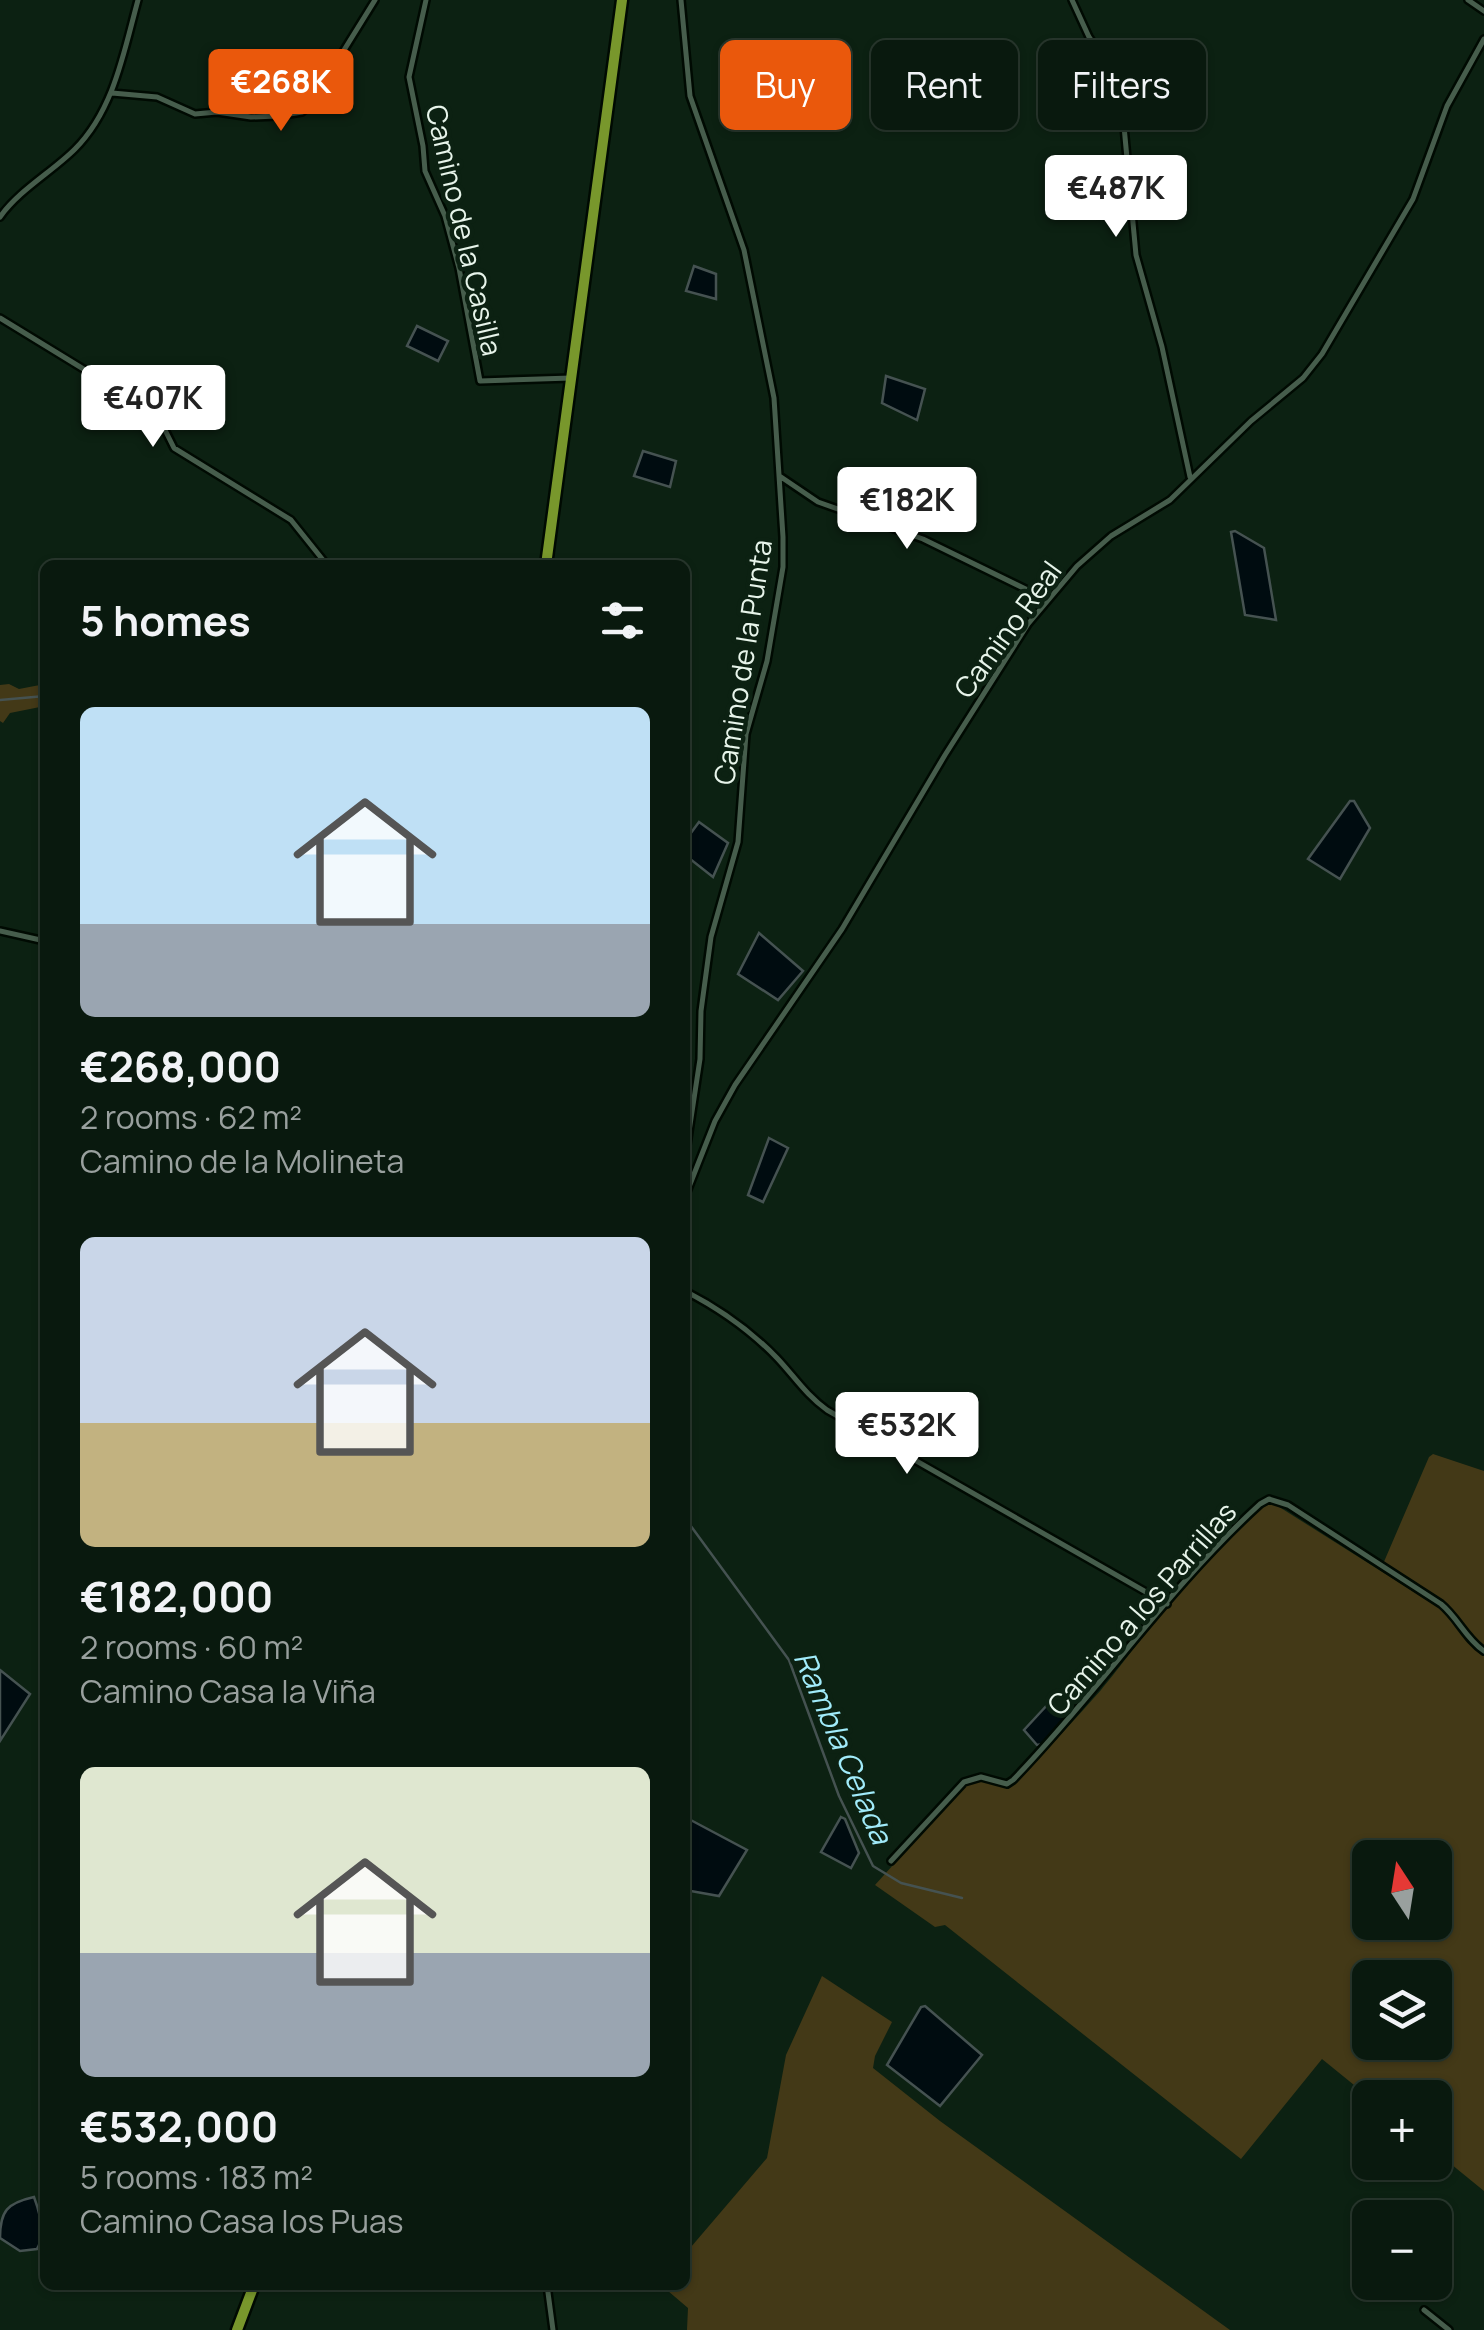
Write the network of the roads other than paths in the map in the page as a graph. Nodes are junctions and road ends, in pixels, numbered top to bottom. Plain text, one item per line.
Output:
1 (138, 0) edge
2 (375, 0) edge
3 (426, 0) edge
4 (622, 0) edge
5 (681, 0) edge
6 (1072, 0) edge
7 (1468, 0) edge
8 (1484, 10) edge
9 (1484, 38) edge
10 (112, 93) junction
11 (0, 217) edge
12 (0, 318) edge
13 (571, 378) junction
14 (780, 477) junction
15 (1190, 477) junction
16 (323, 560) edge
17 (547, 560) edge
18 (1048, 600) junction
19 (0, 931) edge
20 (40, 941) edge
21 (690, 1125) edge
22 (690, 1184) edge
23 (690, 1294) edge
24 (1167, 1604) junction
25 (1484, 1651) edge
26 (890, 1862) dead end
27 (252, 2290) edge
28 (548, 2290) edge
29 (1424, 2310) dead end
30 (237, 2330) edge
31 (552, 2330) edge
32 (1448, 2330) edge

1 - 10 street
2 - 10 street
3 - 13 street, Camino de la Casilla
4 - 13 main road
5 - 14 street, Camino de la Punta
6 - 15 street
7 - 8 street
9 - 15 street, Camino Real
10 - 11 street
12 - 16 street
13 - 17 main road
14 - 18 street
14 - 21 street, Camino de la Punta
15 - 18 street, Camino Real
18 - 22 street, Camino Real
19 - 20 street
23 - 24 street
24 - 25 street, Camino a los Parrillas
24 - 26 street, Camino a los Parrillas
27 - 30 main road
28 - 31 street
29 - 32 street

